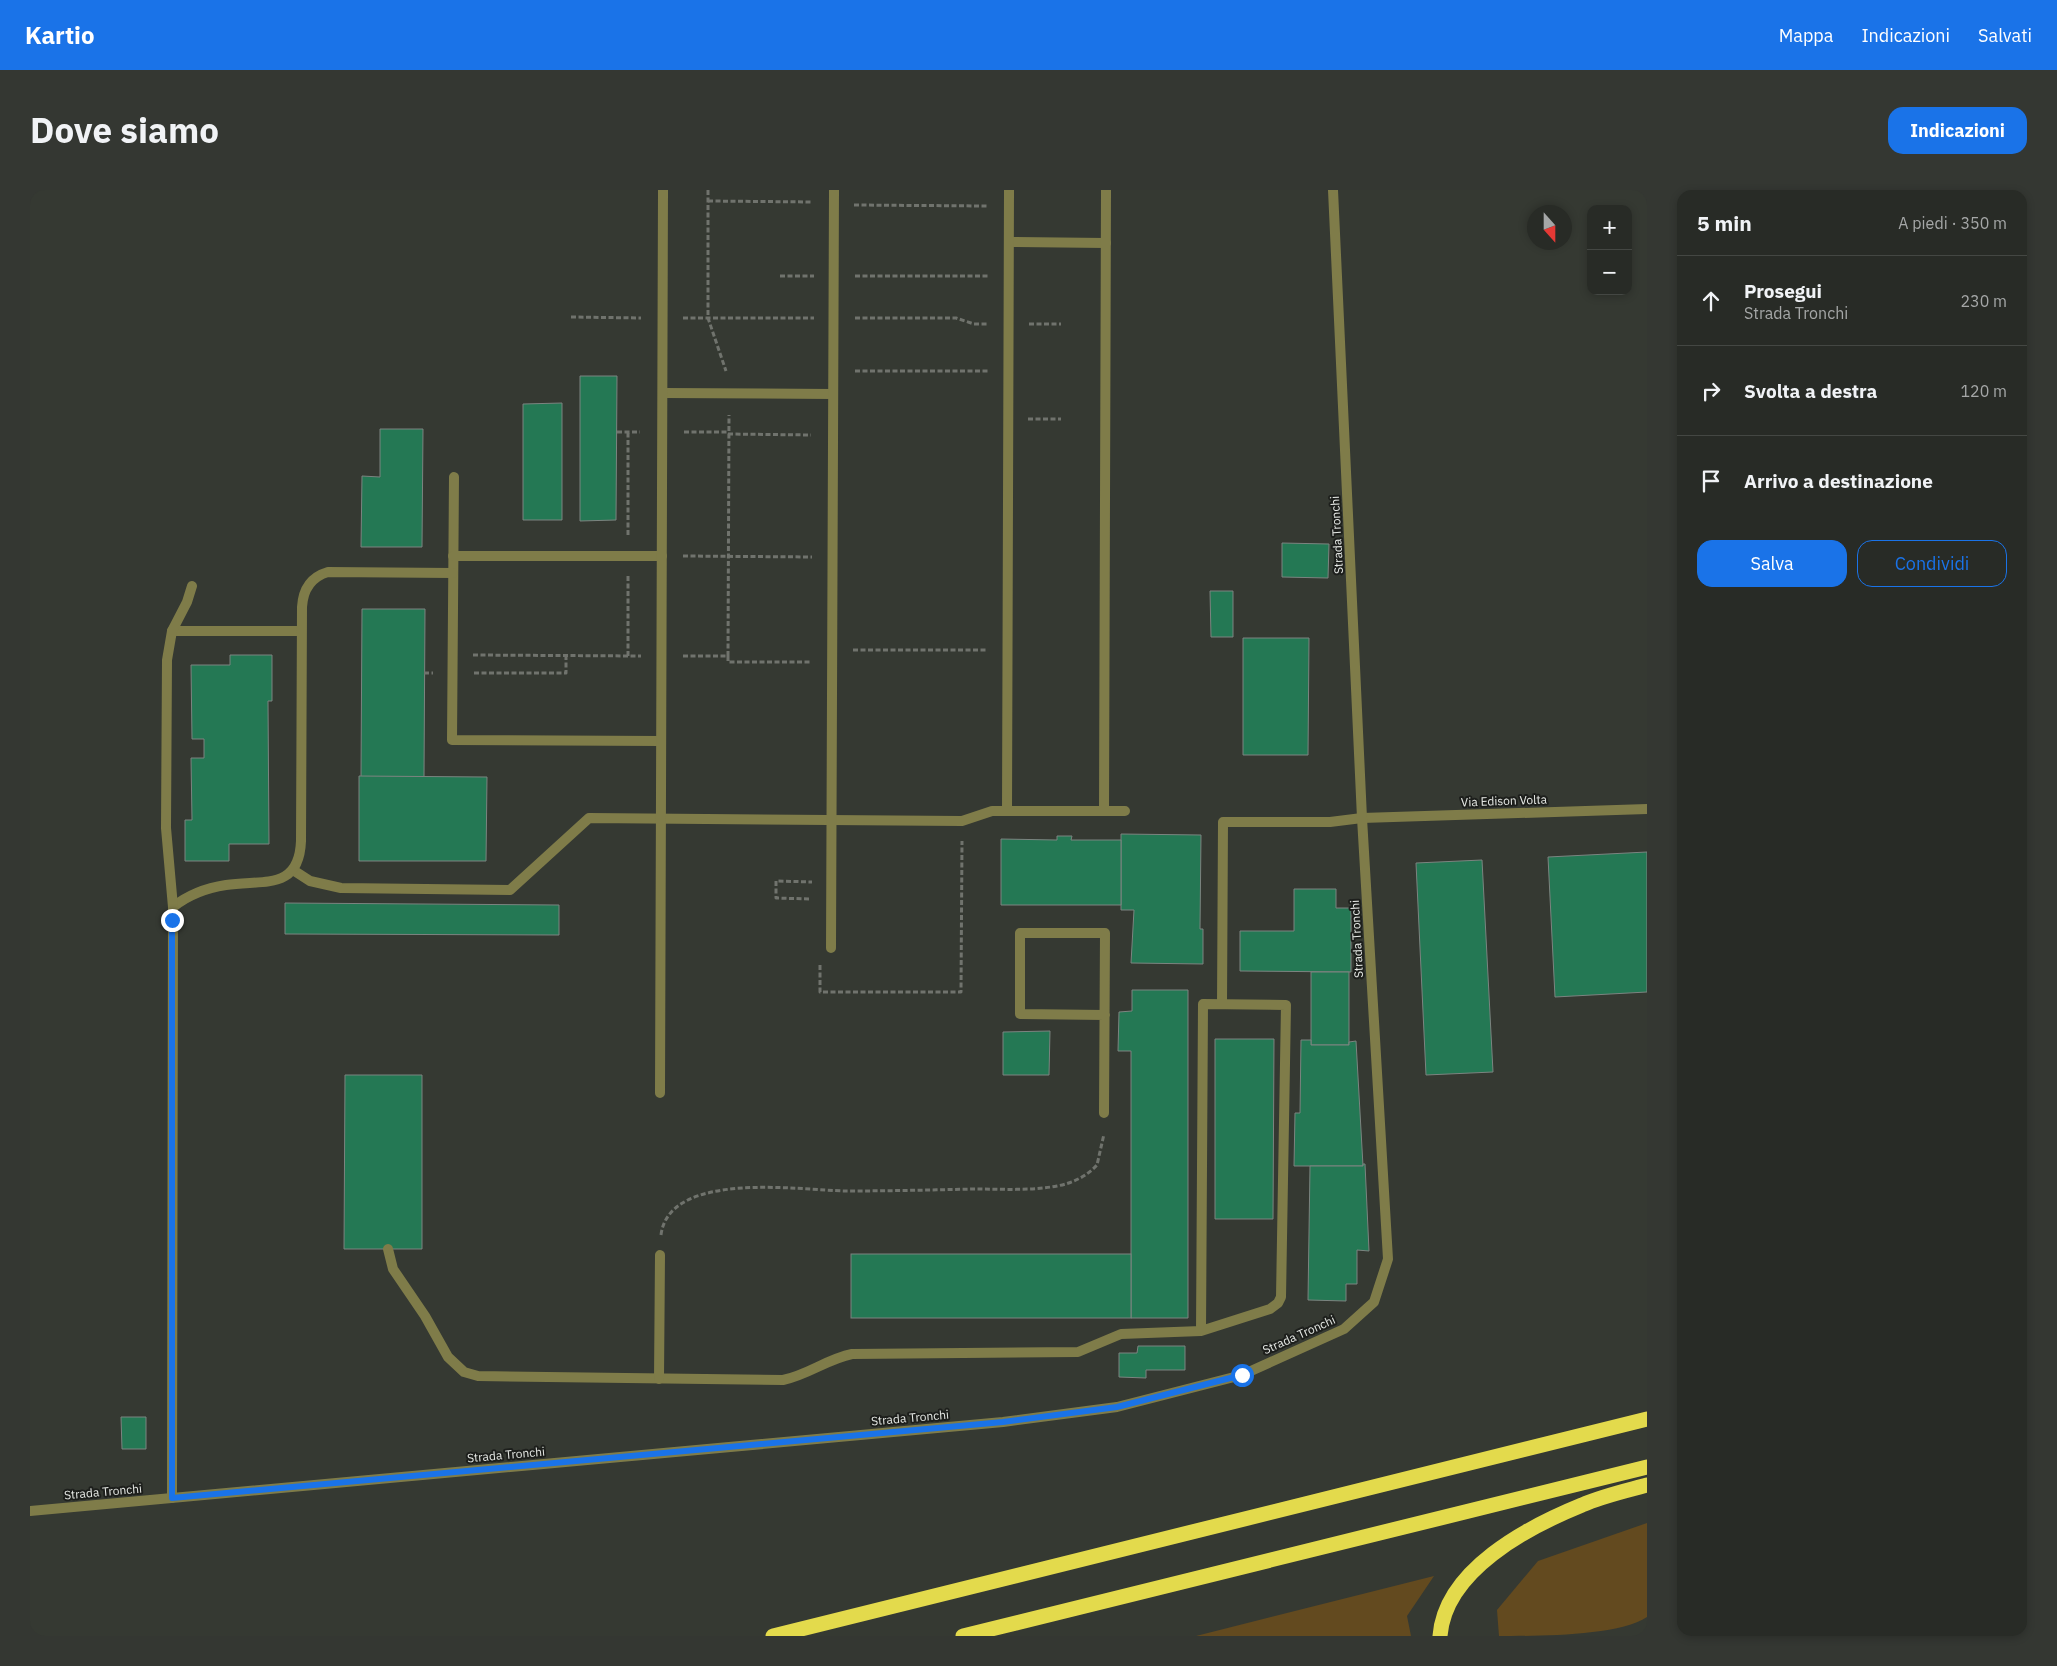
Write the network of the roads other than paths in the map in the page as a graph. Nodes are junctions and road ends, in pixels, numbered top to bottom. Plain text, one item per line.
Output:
1 (664, 190) edge
2 (834, 190) edge
3 (1009, 190) edge
4 (1106, 190) edge
5 (1333, 190) edge
6 (1009, 242) junction
7 (1106, 243) junction
8 (663, 394) junction
9 (833, 394) junction
10 (454, 477) dead end
11 (453, 556) junction
12 (662, 556) junction
13 (453, 573) junction
14 (192, 586) dead end
15 (172, 631) junction
16 (302, 631) junction
17 (661, 741) junction
18 (1647, 809) edge
19 (1007, 811) junction
20 (1104, 811) junction
21 (1126, 811) dead end
22 (661, 818) junction
23 (1362, 818) junction
24 (832, 820) junction
25 (293, 870) junction
26 (172, 907) junction
27 (831, 948) dead end
28 (1222, 1004) junction
29 (1104, 1015) junction
30 (660, 1093) dead end
31 (1104, 1113) road end
32 (388, 1249) dead end
33 (660, 1255) road end
34 (1201, 1331) junction
35 (659, 1380) junction
36 (1647, 1419) edge
37 (1647, 1467) edge
38 (1647, 1485) edge
39 (172, 1498) junction
40 (30, 1511) edge
41 (773, 1636) edge
42 (963, 1636) edge
43 (1440, 1636) edge

1 - 8 street
2 - 9 street
3 - 6 street
4 - 7 street
5 - 23 street, Strada Tronchi
6 - 7 street
6 - 19 street
7 - 20 street
8 - 9 street
8 - 12 street
9 - 24 street
10 - 11 street
11 - 12 street
11 - 13 street
12 - 17 street
13 - 16 street
13 - 17 street
14 - 15 street
15 - 16 street
15 - 26 street
16 - 25 street
17 - 22 street
18 - 23 street, Via Edison Volta
19 - 20 street
19 - 24 street
20 - 21 street
22 - 24 street
22 - 25 street
22 - 30 street
23 - 28 street, Via Edison Volta
23 - 39 street, Strada Tronchi
24 - 27 street
25 - 26 street
26 - 39 street
28 - 34 street
28 - 34 street
29 - 29 street
29 - 31 street
32 - 35 street
33 - 35 street
34 - 35 street
36 - 41 highway
37 - 42 highway
38 - 43 highway
39 - 40 street, Strada Tronchi

